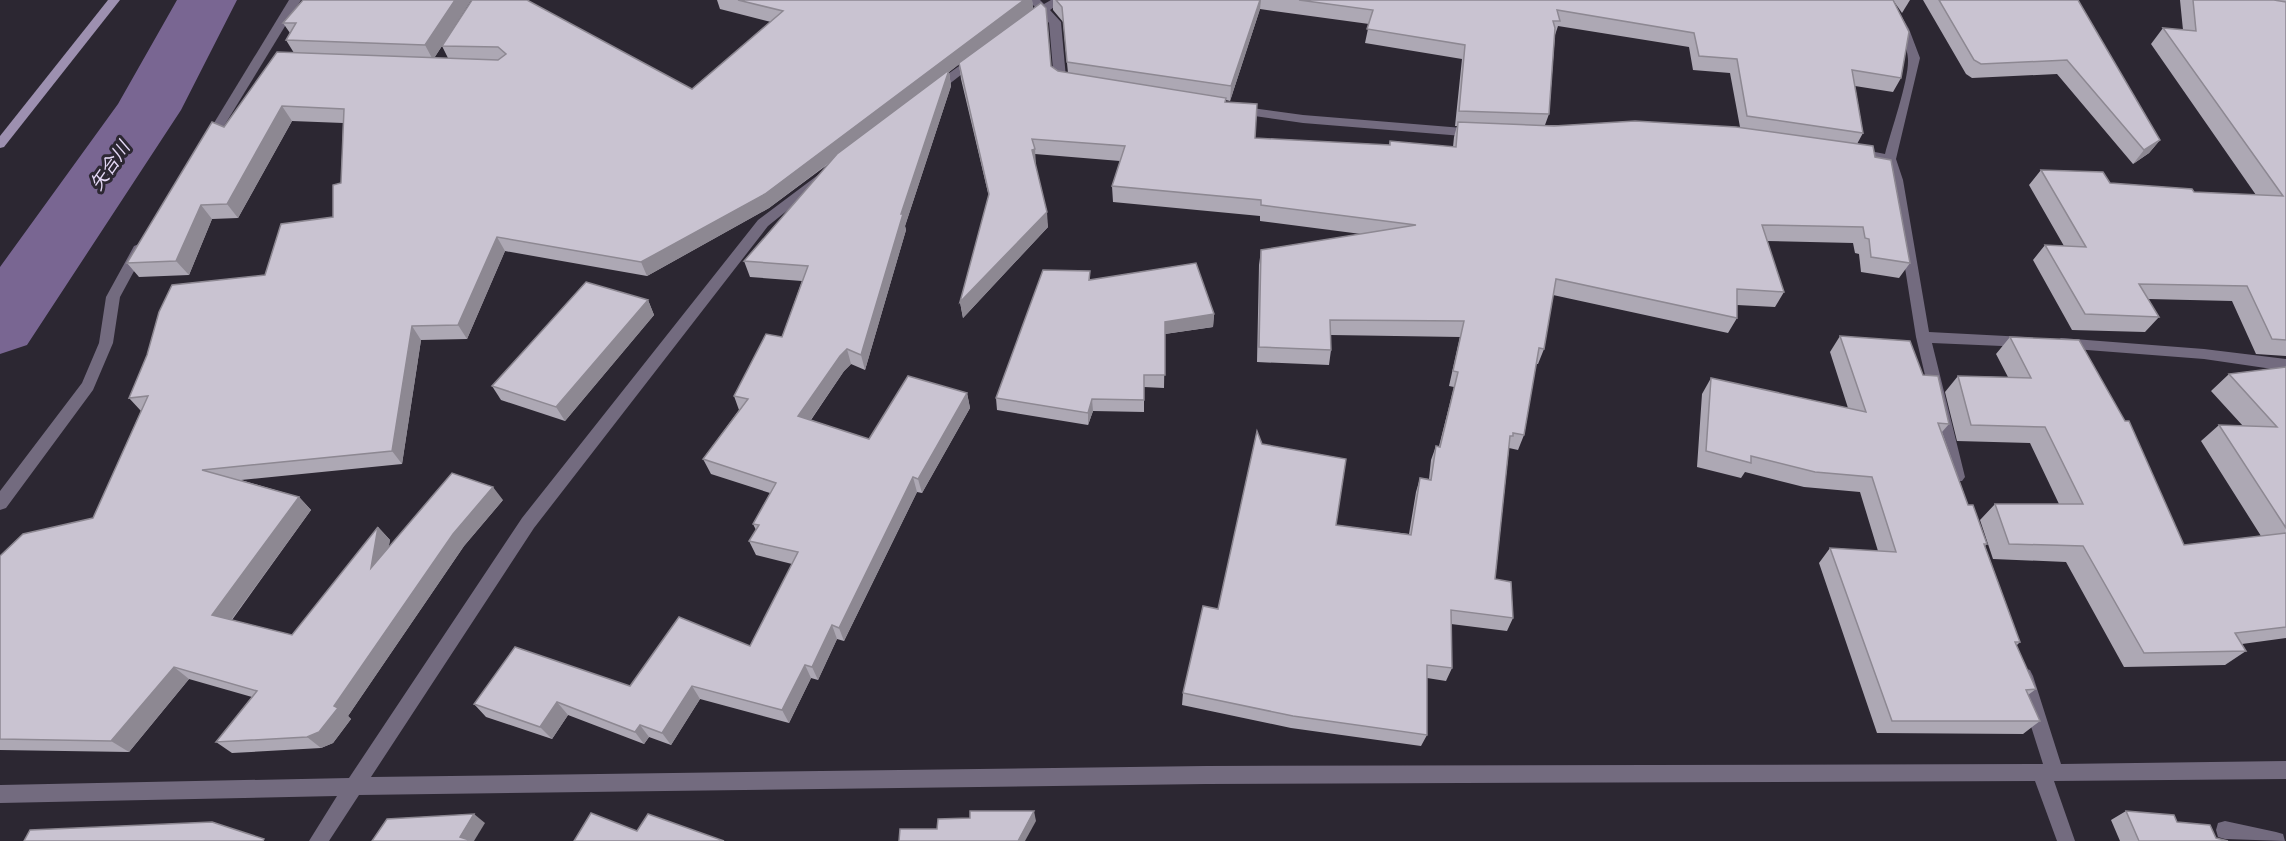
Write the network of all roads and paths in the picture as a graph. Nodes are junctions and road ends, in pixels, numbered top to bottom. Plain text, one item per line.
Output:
1 (114, 0) edge
2 (295, 0) edge
3 (1058, 0) edge
4 (1886, 0) edge
5 (1038, 4) edge
6 (1015, 29) edge
7 (988, 50) edge
8 (1083, 85) edge
9 (924, 98) edge
10 (1221, 107) edge
11 (1492, 134) edge
12 (0, 144) edge
13 (1844, 151) edge
14 (199, 157) edge
15 (1890, 159) junction
16 (833, 167) edge
17 (146, 239) edge
18 (1923, 337) junction
19 (2286, 365) edge
20 (1961, 490) edge
21 (0, 503) edge
22 (2017, 656) edge
23 (2286, 770) edge
24 (2049, 774) junction
25 (353, 786) junction
26 (0, 794) edge
27 (2225, 830) dead end
28 (318, 841) edge
29 (2066, 841) edge
30 (2276, 841) edge

1 - 12 street
2 - 14 street
3 - 5 street
4 - 15 street
5 - 6 street
5 - 8 street
7 - 9 street
10 - 11 street
13 - 15 street
15 - 18 street
16 - 25 street
17 - 21 street
18 - 19 street
18 - 20 street
22 - 24 street
23 - 24 street
24 - 25 street
24 - 29 street
25 - 26 street
25 - 28 street
27 - 30 street

